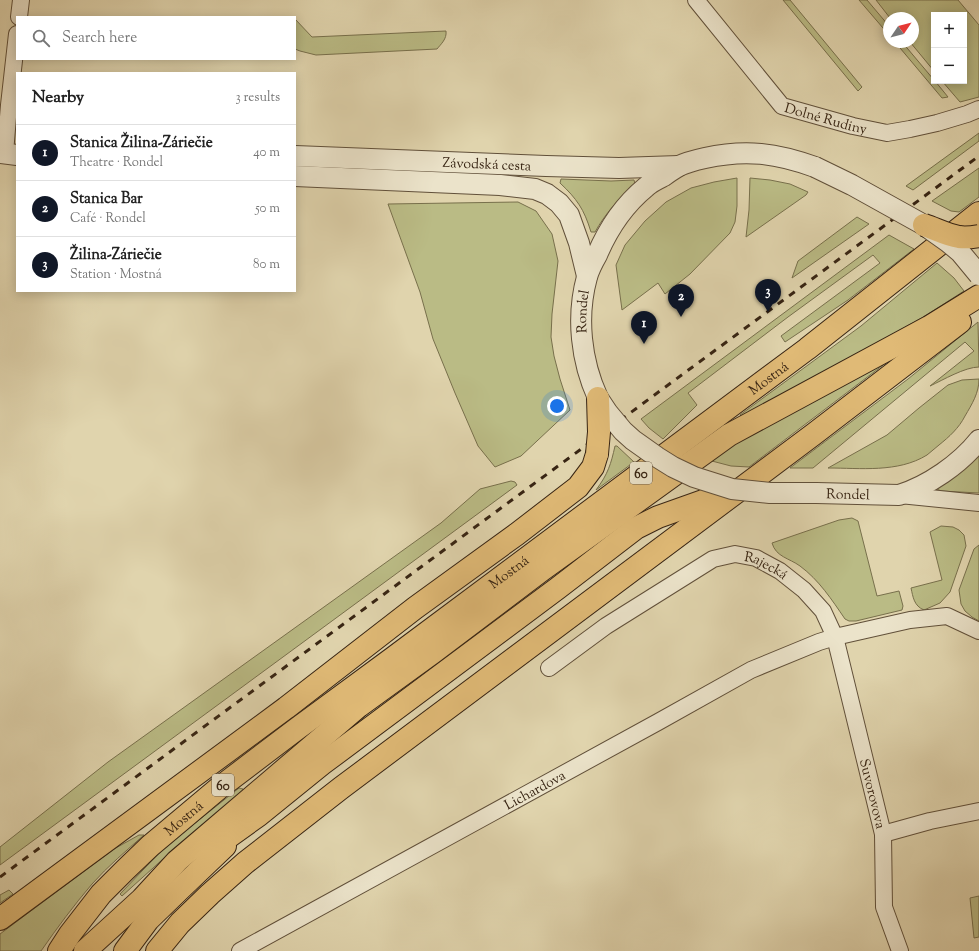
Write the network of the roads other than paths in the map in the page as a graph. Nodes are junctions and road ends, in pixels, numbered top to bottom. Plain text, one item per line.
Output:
1 (21, 0) edge
2 (696, 0) edge
3 (19, 16) edge
4 (16, 43) edge
5 (979, 109) edge
6 (10, 153) edge
7 (296, 156) edge
8 (687, 163) junction
9 (296, 176) edge
10 (979, 213) edge
11 (924, 225) junction
12 (979, 236) edge
13 (979, 275) edge
14 (587, 276) junction
15 (979, 296) edge
16 (979, 306) edge
17 (598, 398) junction
18 (979, 440) edge
19 (732, 489) junction
20 (899, 494) junction
21 (979, 503) edge
22 (979, 631) edge
23 (835, 637) junction
24 (362, 649) junction
25 (550, 668) dead end
26 (298, 728) junction
27 (208, 766) junction
28 (979, 811) edge
29 (259, 815) junction
30 (883, 834) junction
31 (142, 899) junction
32 (0, 919) edge
33 (59, 951) edge
34 (85, 951) edge
35 (125, 951) edge
36 (157, 951) edge
37 (240, 951) edge
38 (900, 951) edge

1 - 3 street
2 - 5 street, Dolné Rudiny
4 - 6 street
7 - 8 street, Závodská cesta
8 - 11 street, Rondel, bridge
8 - 14 street, Rondel
9 - 14 street, Závodská cesta
10 - 26 main road, Mostná / 60
11 - 12 main road, bridge
11 - 13 street, Rondel, bridge
14 - 17 street, Rondel
15 - 31 main road
16 - 36 main road
17 - 19 street, Rondel, bridge
17 - 24 main road, bridge
18 - 20 street, Rondel
19 - 20 street, Rondel, bridge
19 - 29 main road
20 - 21 street
22 - 23 street
23 - 25 street, Rajecká
23 - 30 street, Suvorovova
23 - 37 street, Lichardova
24 - 26 main road
24 - 27 main road
26 - 27 main road
26 - 33 main road, Mostná / 60
27 - 32 main road
28 - 30 street
29 - 31 main road
29 - 35 main road
30 - 38 street, Suvorovova
31 - 34 main road

